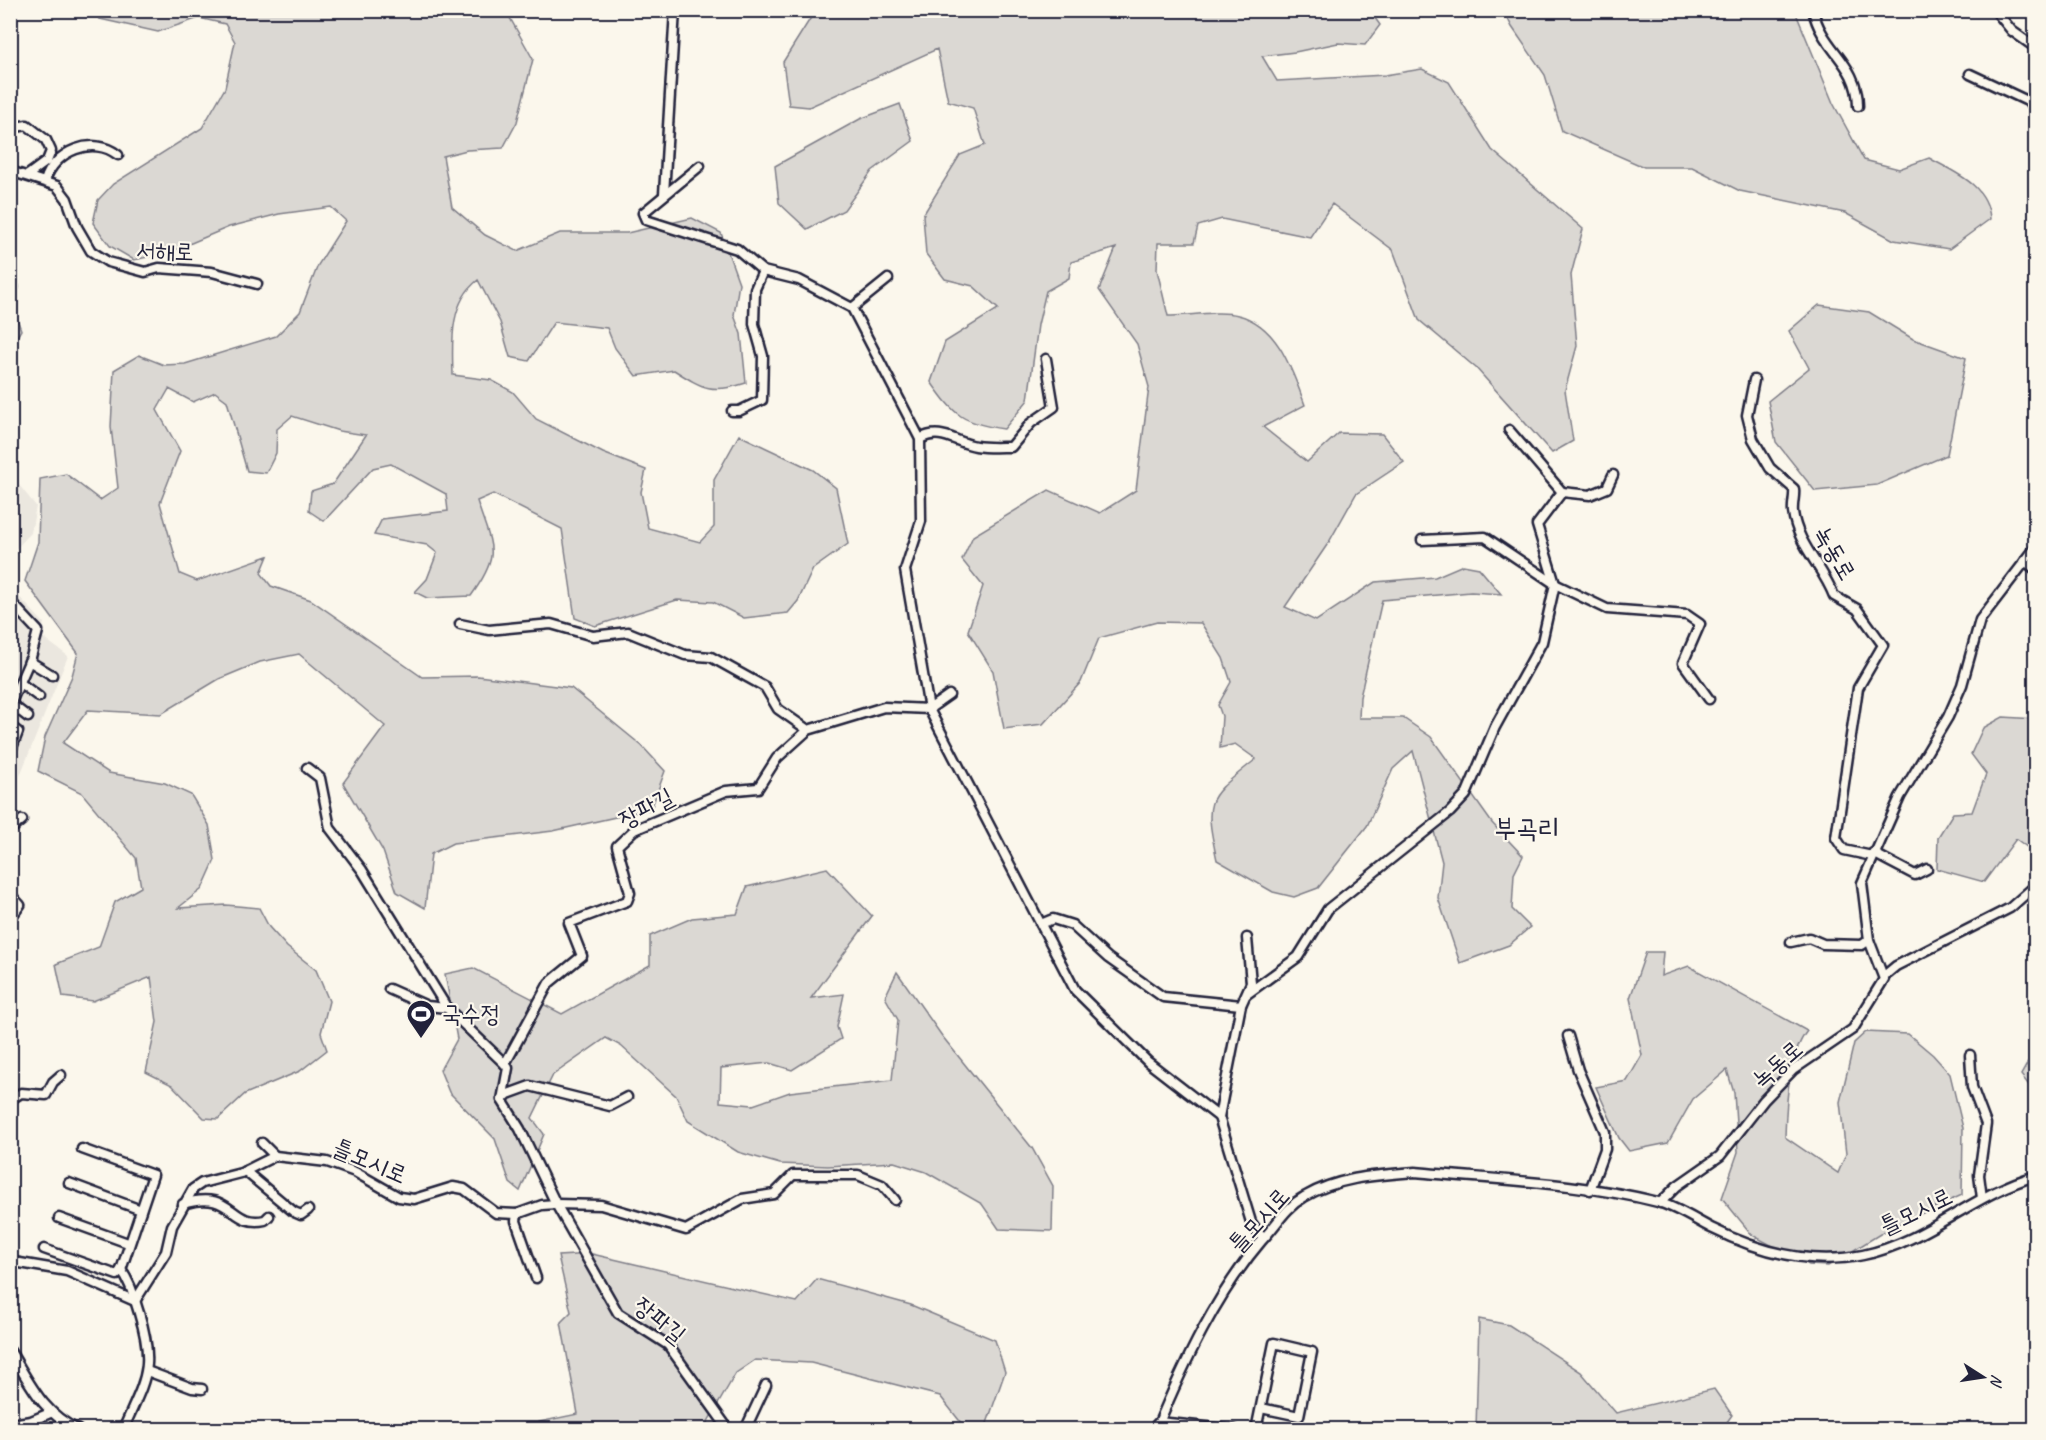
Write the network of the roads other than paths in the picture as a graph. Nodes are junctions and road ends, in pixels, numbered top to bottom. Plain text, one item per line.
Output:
1 (675, 10) edge
2 (1813, 10) edge
3 (1995, 10) edge
4 (2036, 48) edge
5 (1970, 74) dead end
6 (2036, 105) edge
7 (1858, 106) dead end
8 (10, 122) edge
9 (118, 155) dead end
10 (700, 166) dead end
11 (10, 171) edge
12 (28, 175) junction
13 (45, 181) junction
14 (664, 194) junction
15 (763, 271) junction
16 (888, 279) dead end
17 (257, 284) dead end
18 (852, 308) junction
19 (1046, 359) dead end
20 (1754, 380) dead end
21 (732, 411) dead end
22 (1509, 430) dead end
23 (920, 440) junction
24 (1613, 475) dead end
25 (1562, 492) junction
26 (1422, 540) dead end
27 (2036, 547) edge
28 (2025, 561) junction
29 (2036, 570) edge
30 (1555, 584) junction
31 (10, 601) edge
32 (460, 624) dead end
33 (29, 661) junction
34 (52, 675) dead end
35 (20, 683) junction
36 (949, 695) dead end
37 (39, 697) dead end
38 (1709, 699) dead end
39 (11, 705) edge
40 (929, 709) junction
41 (28, 717) dead end
42 (10, 726) edge
43 (808, 730) junction
44 (10, 753) edge
45 (307, 768) dead end
46 (22, 820) dead end
47 (10, 830) edge
48 (1872, 855) junction
49 (1927, 869) dead end
50 (2036, 885) edge
51 (10, 894) edge
52 (10, 919) edge
53 (1041, 924) junction
54 (1247, 938) dead end
55 (1869, 940) junction
56 (1791, 942) dead end
57 (1884, 976) junction
58 (389, 989) dead end
59 (1247, 994) junction
60 (1241, 1005) junction
61 (447, 1008) junction
62 (1568, 1036) dead end
63 (1970, 1055) dead end
64 (505, 1064) junction
65 (61, 1075) dead end
66 (627, 1097) dead end
67 (10, 1100) edge
68 (502, 1100) junction
69 (1219, 1117) junction
70 (262, 1143) dead end
71 (82, 1149) dead end
72 (275, 1156) junction
73 (245, 1171) junction
74 (2036, 1176) edge
75 (69, 1183) dead end
76 (1590, 1190) junction
77 (1982, 1198) junction
78 (895, 1200) dead end
79 (1660, 1203) junction
80 (183, 1204) junction
81 (556, 1204) junction
82 (141, 1210) junction
83 (308, 1210) dead end
84 (517, 1214) junction
85 (269, 1215) dead end
86 (59, 1218) dead end
87 (1263, 1239) junction
88 (128, 1243) junction
89 (44, 1249) dead end
90 (10, 1258) edge
91 (121, 1270) junction
92 (536, 1278) dead end
93 (135, 1300) junction
94 (10, 1351) edge
95 (147, 1371) junction
96 (766, 1385) dead end
97 (202, 1389) dead end
98 (1260, 1408) junction
99 (50, 1413) junction
100 (10, 1425) edge
101 (1156, 1427) edge
102 (1220, 1428) edge
103 (78, 1430) edge
104 (123, 1430) edge
105 (729, 1430) edge
106 (745, 1430) edge
107 (1235, 1430) edge
108 (1256, 1430) edge

1 - 14 street
2 - 7 street
3 - 4 street
5 - 6 street
8 - 12 street
9 - 13 street
10 - 14 street
11 - 12 street, 서해로
12 - 13 street, 서해로
13 - 17 street, 서해로
14 - 15 street
15 - 18 street
15 - 21 street
16 - 18 street
18 - 23 street
19 - 23 street
20 - 48 street, 녹동로
22 - 25 street
23 - 40 street
24 - 25 street
25 - 30 street
26 - 30 street
27 - 28 street
28 - 29 street
28 - 48 street
30 - 38 street
30 - 59 street
31 - 33 street
32 - 43 street
33 - 34 street
33 - 35 street
35 - 37 street
35 - 39 street
36 - 40 street
39 - 41 street
40 - 43 street
40 - 53 street
42 - 44 street
43 - 64 street, 장파길
45 - 61 street
46 - 47 street
48 - 49 street, 녹동로
48 - 55 street
50 - 57 street
51 - 52 street
53 - 60 street
53 - 69 street
54 - 59 street
55 - 56 street
55 - 57 street
57 - 79 street, 녹동로
58 - 61 street
59 - 60 street
60 - 69 street
61 - 64 street
62 - 76 street
63 - 77 street, 틀모시로
64 - 68 street, 장파길
65 - 67 street
66 - 68 street
68 - 81 street, 장파길
69 - 87 street
70 - 72 street
71 - 82 street
72 - 73 street
72 - 84 street, 틀모시로
73 - 80 street
73 - 83 street
74 - 77 street, 틀모시로
75 - 82 street
76 - 79 street, 틀모시로
76 - 87 street, 틀모시로
77 - 79 street, 틀모시로
78 - 81 street
80 - 85 street
80 - 93 street
81 - 84 street
81 - 105 street, 장파길
82 - 88 street
84 - 92 street
86 - 88 street
87 - 101 street, 틀모시로
88 - 91 street
89 - 91 street
90 - 93 street
91 - 93 street
93 - 95 street
94 - 99 street
95 - 97 street
95 - 104 street
96 - 106 street
98 - 98 street
98 - 108 street
99 - 100 street
99 - 103 street
101 - 102 street
102 - 107 street

